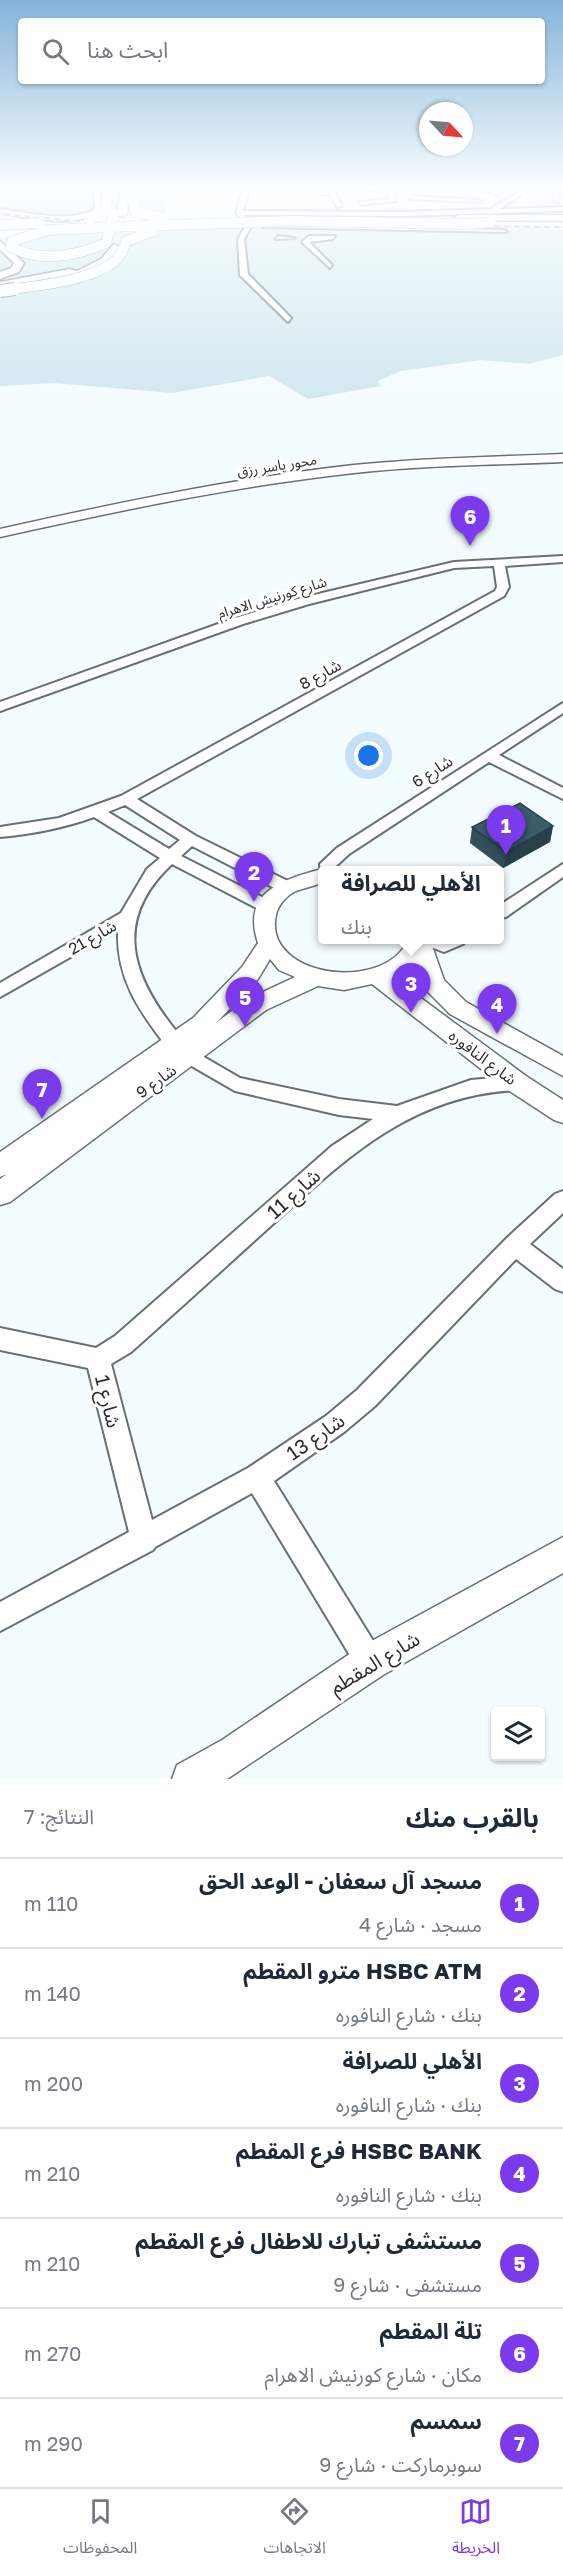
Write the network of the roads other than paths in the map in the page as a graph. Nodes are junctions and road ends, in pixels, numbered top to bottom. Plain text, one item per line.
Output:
1 (82, 272) edge
2 (92, 272) edge
3 (243, 272) edge
4 (0, 288) edge
5 (288, 320) dead end
6 (563, 451) edge
7 (563, 458) edge
8 (0, 522) edge
9 (0, 533) edge
10 (563, 559) edge
11 (499, 561) junction
12 (0, 707) edge
13 (563, 707) edge
14 (489, 756) junction
15 (563, 794) edge
16 (126, 799) junction
17 (98, 812) junction
18 (0, 832) edge
19 (190, 839) junction
20 (169, 856) junction
21 (328, 866) edge
22 (563, 870) edge
23 (318, 877) edge
24 (288, 888) junction
25 (268, 907) junction
26 (504, 910) edge
27 (127, 916) junction
28 (420, 944) edge
29 (423, 944) edge
30 (268, 945) junction
31 (376, 976) junction
32 (316, 977) junction
33 (0, 991) edge
34 (182, 1049) junction
35 (563, 1067) edge
36 (517, 1083) junction
37 (563, 1113) edge
38 (400, 1114) junction
39 (0, 1166) edge
40 (0, 1194) edge
41 (563, 1200) edge
42 (515, 1245) junction
43 (563, 1282) edge
44 (0, 1339) edge
45 (98, 1359) junction
46 (257, 1477) junction
47 (144, 1541) junction
48 (563, 1554) edge
49 (6, 1609) edge
50 (370, 1662) junction
51 (191, 1779) edge

1 - 4 highway, bridge
2 - 4 highway, bridge
3 - 5 street
6 - 8 main road, محور ياسر رزق
7 - 9 main road, محور ياسر رزق
10 - 11 street, شارع كورنيش الاهرام
11 - 12 street, شارع كورنيش الاهرام
11 - 16 street, شارع 8
13 - 14 street, شارع 6
14 - 15 street
14 - 21 street, شارع 6
16 - 17 street
16 - 19 street
17 - 18 street
17 - 20 street
19 - 20 street, شارع 21
19 - 24 street
20 - 25 street
20 - 27 street, شارع 21
22 - 26 street
23 - 24 main road
24 - 25 main road
25 - 30 main road
27 - 33 street, شارع 21
27 - 34 street
28 - 31 main road
29 - 35 main road, شارع النافوره
30 - 32 main road
30 - 34 main road, شارع 9
31 - 32 main road
31 - 36 main road, شارع النافوره
32 - 34 main road, شارع 9
34 - 38 street
34 - 39 main road, شارع 9
34 - 40 main road, شارع 9
36 - 37 main road, شارع النافوره
36 - 38 street, شارع 11
38 - 45 street, شارع 11
41 - 42 street, شارع 13
42 - 43 street
42 - 46 street, شارع 13
44 - 45 street, شارع 1
45 - 47 street, شارع 1
46 - 47 street, شارع 13
46 - 50 street
47 - 49 street, شارع 13
48 - 50 main road, شارع المقطم
50 - 51 main road, شارع المقطم

